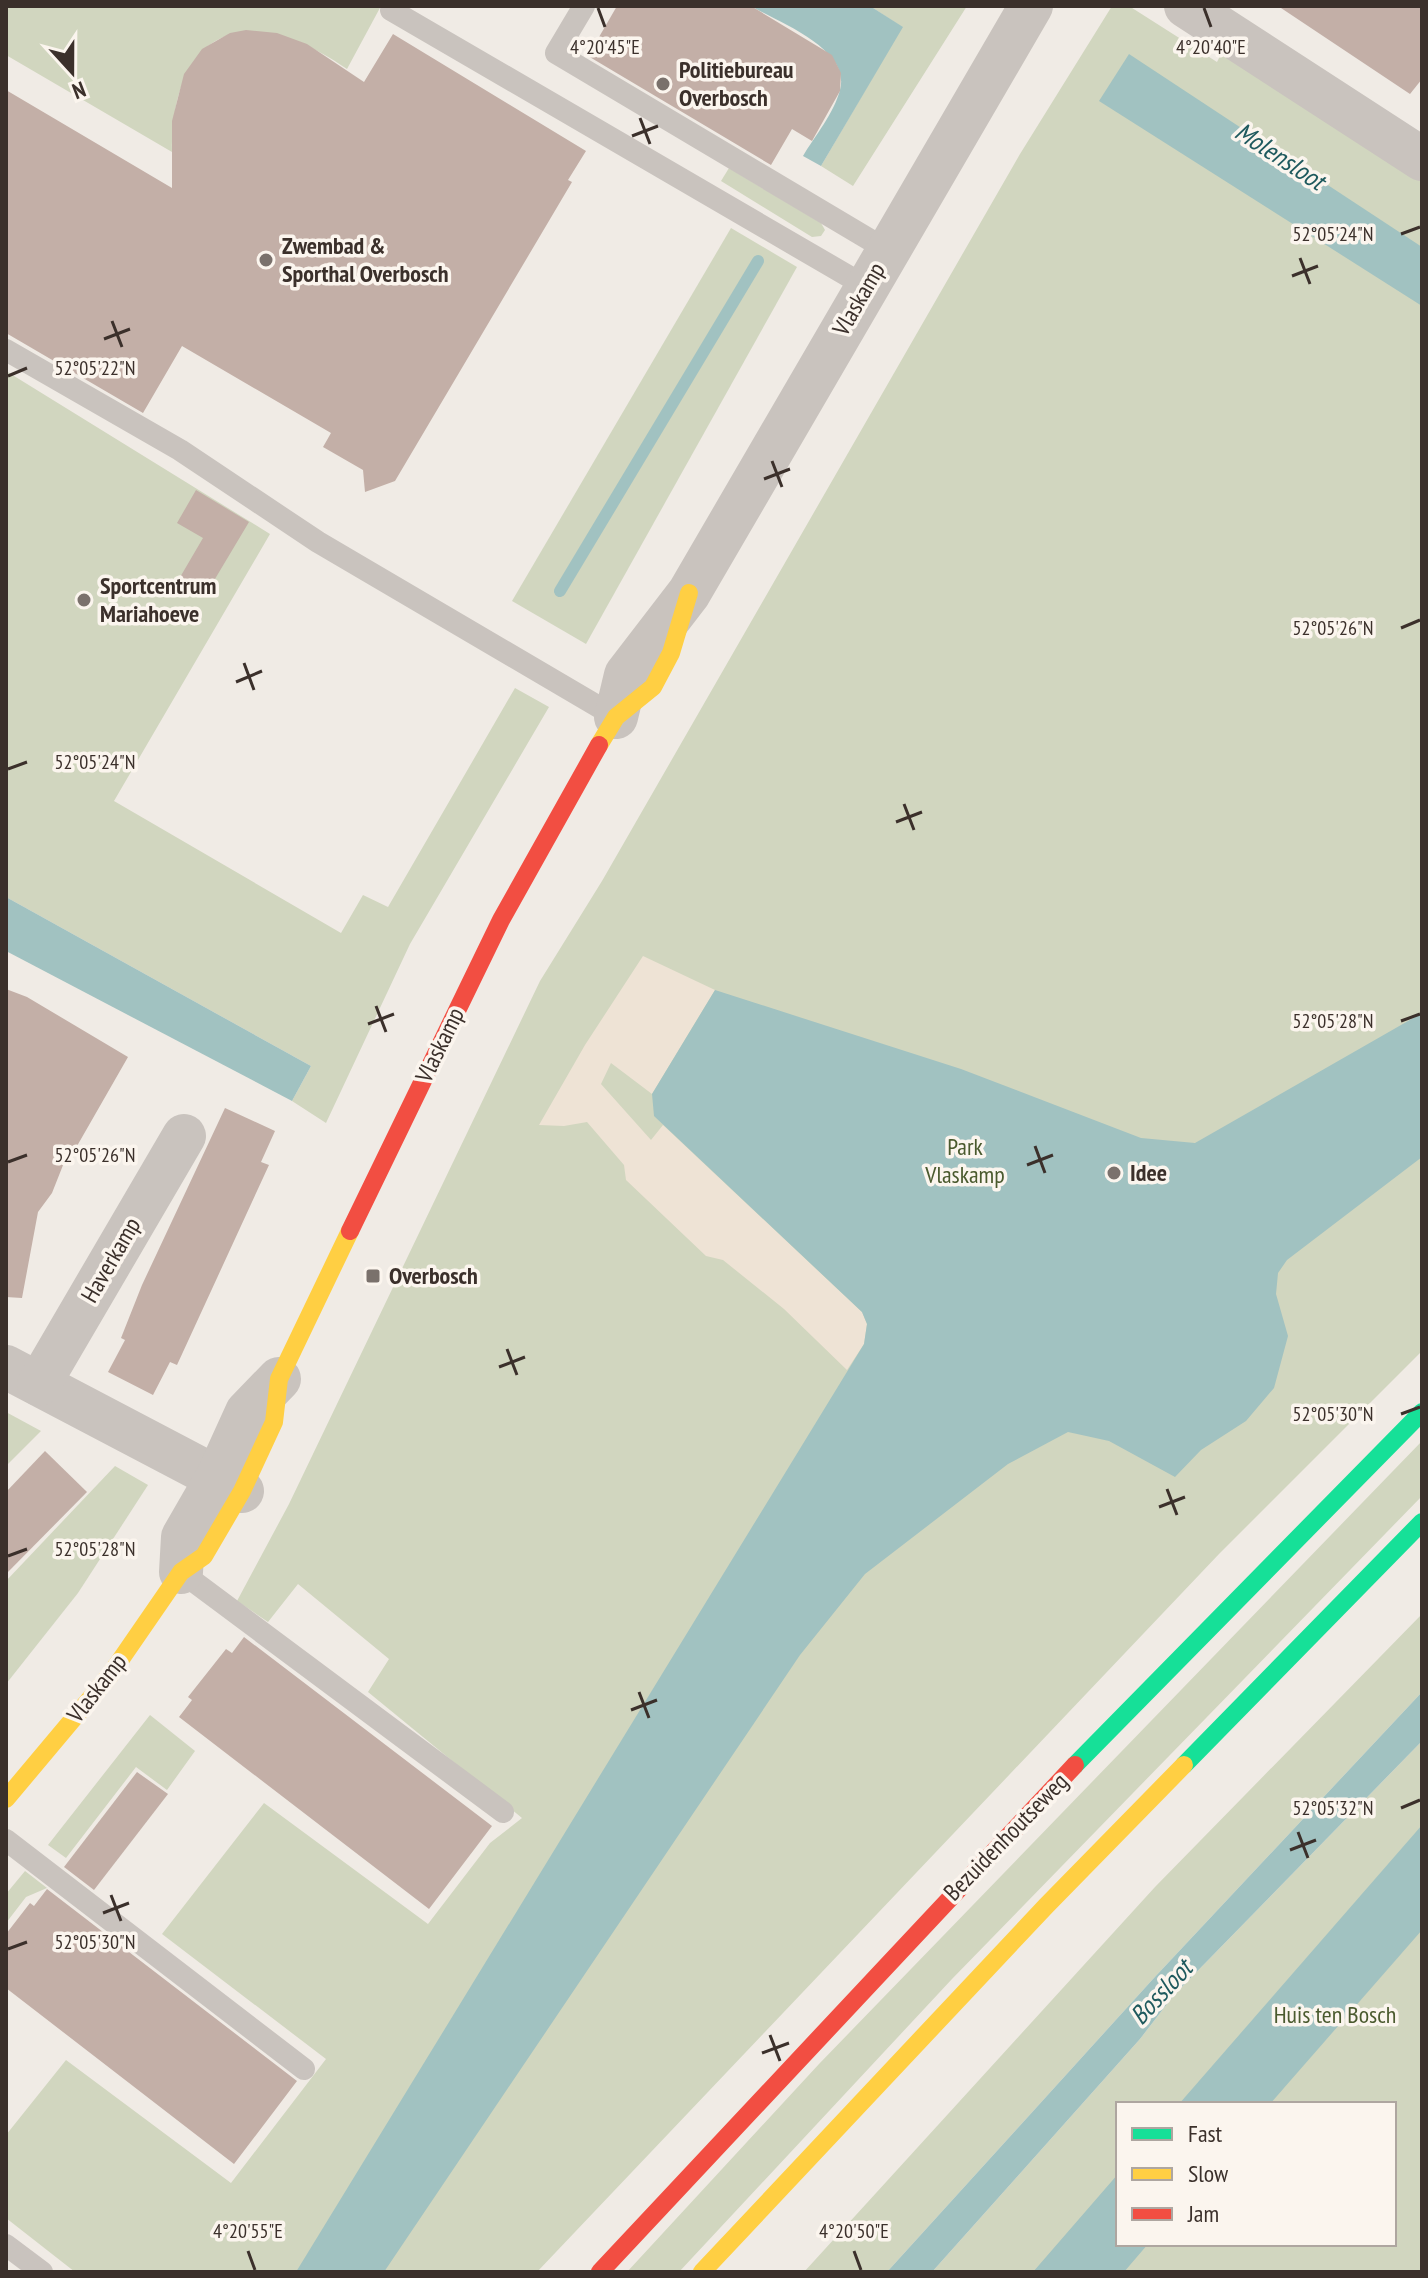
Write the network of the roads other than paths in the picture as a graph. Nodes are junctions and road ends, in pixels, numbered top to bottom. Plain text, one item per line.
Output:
1 (584, 6) edge
2 (1031, 6) edge
3 (1186, 6) edge
4 (391, 10) dead end
5 (1422, 159) edge
6 (877, 269) junction
7 (6, 350) edge
8 (616, 717) junction
9 (184, 1136) dead end
10 (22, 1376) edge
11 (279, 1379) joint
12 (1422, 1412) edge
13 (229, 1485) junction
14 (1422, 1522) edge
15 (181, 1572) junction
16 (6, 1799) edge
17 (503, 1812) dead end
18 (6, 1840) edge
19 (304, 2069) dead end
20 (6, 2245) edge
21 (42, 2272) edge
22 (600, 2272) edge
23 (702, 2272) edge

1 - 6 lane
2 - 6 street, Vlaskamp
3 - 5 street
4 - 6 lane
6 - 8 street, Vlaskamp
7 - 8 lane
8 - 11 main road, Vlaskamp
9 - 10 street, Haverkamp
10 - 13 street, Haverkamp
11 - 13 street, Vlaskamp
12 - 22 main road, Bezuidenhoutseweg
13 - 15 street, Vlaskamp
14 - 23 main road
15 - 16 main road, Vlaskamp
15 - 17 lane
18 - 19 lane
20 - 21 lane

